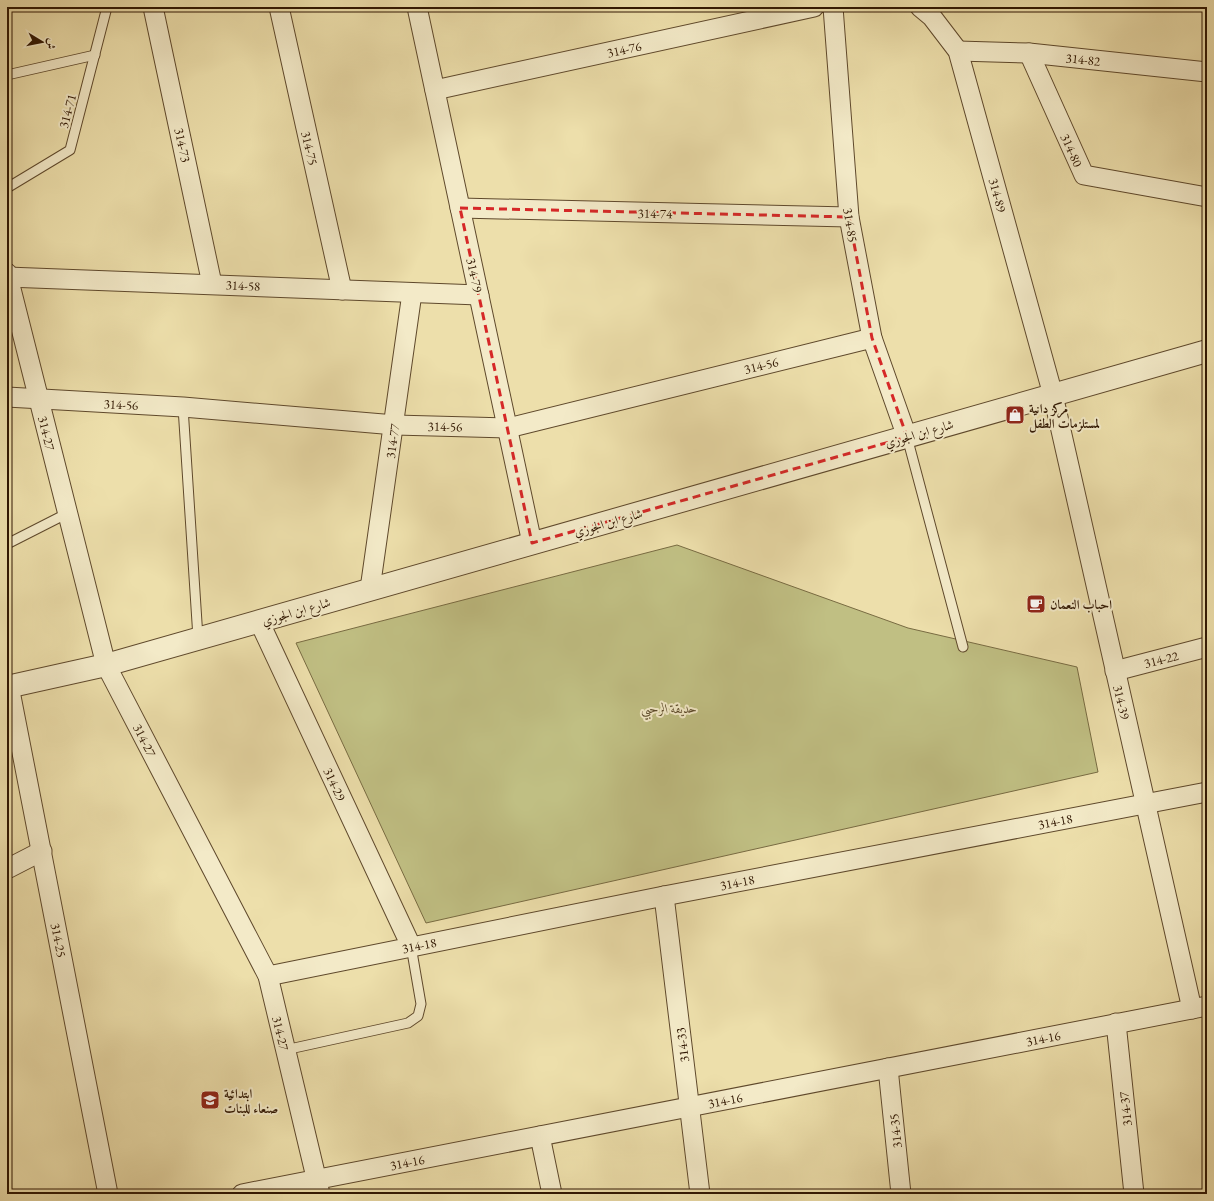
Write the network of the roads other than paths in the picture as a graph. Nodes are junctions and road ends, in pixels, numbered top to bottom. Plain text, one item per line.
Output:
1 (107, 7) edge
2 (153, 7) edge
3 (279, 7) edge
4 (417, 7) edge
5 (814, 7) edge
6 (833, 7) edge
7 (920, 7) edge
8 (958, 51) junction
9 (1029, 54) junction
10 (95, 56) junction
11 (1207, 72) edge
12 (7, 75) edge
13 (435, 90) junction
14 (7, 188) edge
15 (1207, 197) edge
16 (460, 208) junction
17 (849, 217) junction
18 (7, 276) edge
19 (212, 284) junction
20 (342, 290) junction
21 (412, 293) junction
22 (479, 295) junction
23 (872, 338) junction
24 (1207, 351) edge
25 (1053, 395) junction
26 (7, 397) edge
27 (39, 399) junction
28 (183, 407) junction
29 (395, 425) junction
30 (508, 428) junction
31 (907, 437) junction
32 (68, 513) junction
33 (7, 544) edge
34 (532, 544) junction
35 (370, 589) junction
36 (259, 621) junction
37 (198, 638) junction
38 (963, 647) dead end
39 (1207, 647) edge
40 (106, 665) junction
41 (1116, 671) junction
42 (8, 686) edge
43 (1207, 792) edge
44 (1146, 804) junction
45 (42, 850) junction
46 (7, 869) edge
47 (664, 896) junction
48 (412, 946) junction
49 (268, 976) junction
50 (1200, 1007) edge
51 (1116, 1024) junction
52 (285, 1050) junction
53 (888, 1068) junction
54 (690, 1107) junction
55 (540, 1136) junction
56 (318, 1187) edge
57 (108, 1194) edge
58 (242, 1194) edge
59 (552, 1194) edge
60 (700, 1194) edge
61 (901, 1194) edge
62 (1134, 1194) edge

1 - 10 lane, 314-71
2 - 19 street, 314-73
3 - 20 street, 314-75
4 - 13 street, 314-79
5 - 13 street, 314-76
6 - 17 street, 314-85
7 - 8 street, 314-89
8 - 9 street, 314-82
8 - 25 street, 314-89
9 - 11 street, 314-82
9 - 15 street, 314-80
10 - 12 lane
10 - 14 lane, 314-71
13 - 16 street, 314-79
16 - 17 street, 314-74
16 - 22 street, 314-79
17 - 23 street, 314-85
18 - 19 street, 314-58
18 - 27 street, 314-27
19 - 20 street, 314-58
20 - 21 street, 314-58
21 - 22 street, 314-58
21 - 29 street, 314-77
22 - 30 street, 314-79
23 - 30 street, 314-56
23 - 31 street, 314-85
24 - 25 street, شارع ابن الجوزي
25 - 31 street, شارع ابن الجوزي
25 - 41 street, 314-39
26 - 27 street, 314-56
27 - 28 street, 314-56
27 - 32 street, 314-27
28 - 29 street, 314-56
28 - 37 lane
29 - 30 street, 314-56
29 - 35 street, 314-77
30 - 34 street, 314-79
31 - 34 street, شارع ابن الجوزي
31 - 38 lane
32 - 33 lane
32 - 40 street, 314-27
34 - 35 street, شارع ابن الجوزي
35 - 36 street, شارع ابن الجوزي
36 - 37 street, شارع ابن الجوزي
36 - 48 street, 314-29
37 - 40 street, شارع ابن الجوزي
39 - 41 street, 314-22
40 - 42 street, شارع ابن الجوزي
40 - 49 street, 314-27
41 - 44 street, 314-39
42 - 45 street, 314-25
43 - 44 street, 314-18
44 - 47 street, 314-18
44 - 50 street, 314-39
45 - 46 street
45 - 57 street, 314-25
47 - 48 street, 314-18
47 - 54 street, 314-33
48 - 49 street, 314-18
48 - 52 lane
49 - 52 street, 314-27
50 - 51 street, 314-16
51 - 53 street, 314-16
51 - 62 street, 314-37
52 - 56 street, 314-27
53 - 54 street, 314-16
53 - 61 street, 314-35
54 - 55 street, 314-16
54 - 60 street, 314-33
55 - 56 street, 314-16
55 - 59 street
56 - 58 street, 314-16

